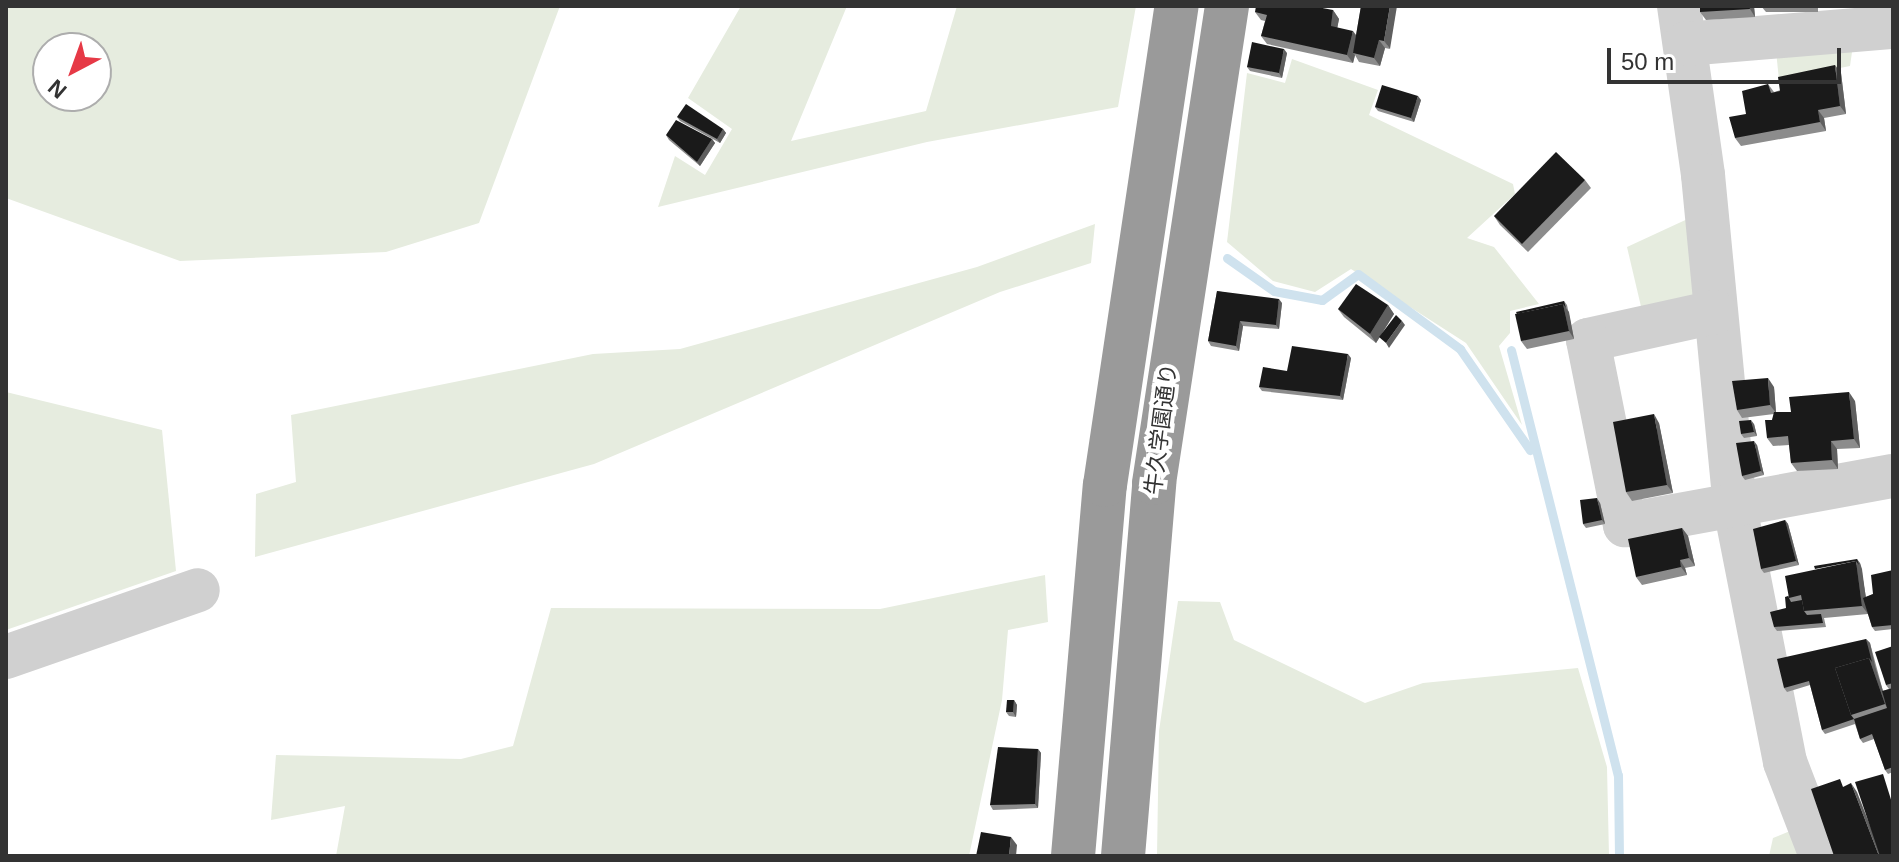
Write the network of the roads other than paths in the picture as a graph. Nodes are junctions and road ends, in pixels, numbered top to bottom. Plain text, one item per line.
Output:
1 (1177, 6) edge
2 (1227, 6) edge
3 (1890, 20) edge
4 (1682, 25) edge
5 (1715, 312) junction
6 (1893, 476) edge
7 (1735, 507) junction
8 (198, 590) dead end
9 (6, 657) edge
10 (1073, 856) edge
11 (1123, 856) edge
12 (1821, 856) edge

1 - 10 highway
2 - 11 highway, 牛久学園通り
3 - 4 street
4 - 5 street
5 - 7 street
5 - 7 street
6 - 7 street
7 - 12 street
8 - 9 street

